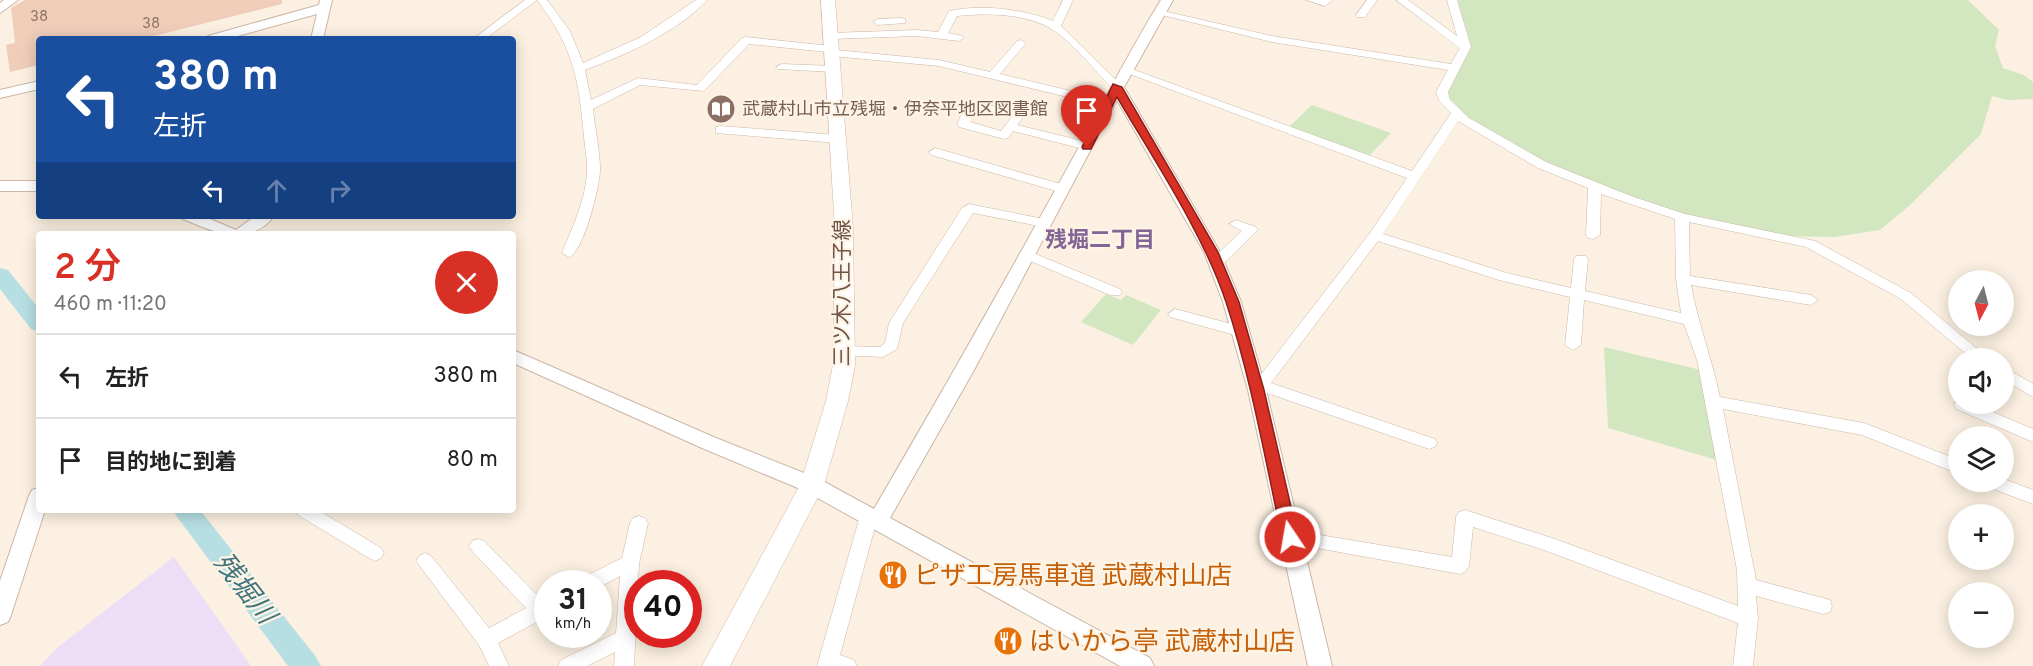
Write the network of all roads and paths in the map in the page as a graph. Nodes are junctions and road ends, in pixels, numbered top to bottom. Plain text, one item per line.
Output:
1 (12, 0) edge
2 (532, 0) edge
3 (542, 0) edge
4 (702, 0) edge
5 (828, 0) edge
6 (1053, 0) edge
7 (1311, 0) edge
8 (1328, 0) edge
9 (1371, 0) edge
10 (1401, 0) edge
11 (1452, 0) edge
12 (1067, 1) edge
13 (324, 4) edge
14 (1163, 7) edge
15 (0, 9) edge
16 (1361, 15) dead end
17 (901, 21) dead end
18 (1056, 26) junction
19 (886, 34) junction
20 (223, 36) edge
21 (318, 36) edge
22 (482, 36) edge
23 (942, 36) junction
24 (959, 38) dead end
25 (1020, 43) dead end
26 (1466, 47) junction
27 (832, 52) junction
28 (782, 67) dead end
29 (581, 68) junction
30 (1454, 68) junction
31 (1125, 70) junction
32 (991, 77) junction
33 (36, 86) edge
34 (0, 94) edge
35 (1113, 95) junction
36 (587, 107) junction
37 (1457, 113) junction
38 (1010, 128) dead end
39 (720, 130) dead end
40 (838, 139) junction
41 (1087, 147) junction
42 (935, 152) dead end
43 (1415, 177) junction
44 (0, 186) edge
45 (36, 186) edge
46 (1595, 187) junction
47 (1063, 189) junction
48 (1682, 217) junction
49 (196, 219) edge
50 (262, 219) edge
51 (1044, 223) junction
52 (1236, 224) dead end
53 (225, 231) edge
54 (244, 231) edge
55 (1593, 235) dead end
56 (1375, 236) junction
57 (569, 253) dead end
58 (1026, 254) junction
59 (1581, 259) dead end
60 (1216, 263) junction
61 (1683, 279) junction
62 (1114, 292) dead end
63 (1578, 294) junction
64 (1810, 300) dead end
65 (1175, 314) dead end
66 (1690, 320) junction
67 (1242, 332) junction
68 (1573, 345) dead end
69 (1967, 348) edge
70 (844, 351) junction
71 (516, 357) edge
72 (2014, 379) edge
73 (1258, 387) junction
74 (2033, 391) edge
75 (1714, 402) junction
76 (1983, 414) edge
77 (2033, 436) edge
78 (1429, 443) dead end
79 (1948, 463) edge
80 (812, 485) junction
81 (2014, 490) edge
82 (2033, 497) edge
83 (36, 505) edge
84 (309, 513) edge
85 (873, 518) junction
86 (639, 523) dead end
87 (1290, 537) junction
88 (478, 546) dead end
89 (375, 553) dead end
90 (425, 561) dead end
91 (630, 564) junction
92 (630, 570) edge
93 (612, 571) edge
94 (1747, 586) junction
95 (534, 599) edge
96 (1823, 606) dead end
97 (534, 613) edge
98 (0, 615) edge
99 (1748, 618) junction
100 (486, 639) junction
101 (624, 641) edge
102 (625, 648) edge
103 (834, 664) edge
104 (499, 666) edge
105 (568, 666) edge
106 (624, 666) edge
107 (716, 666) edge
108 (1142, 666) edge
109 (1320, 666) edge
110 (1743, 666) edge

1 - 15 street
2 - 22 street
3 - 29 street
4 - 29 street
5 - 27 main road, 三ツ木八王子線
6 - 12 street
7 - 8 street
9 - 16 street
10 - 26 street
11 - 26 street
12 - 18 street
13 - 20 street
13 - 21 street
14 - 30 street
14 - 31 street
17 - 19 street
18 - 23 street
18 - 35 street
19 - 23 street
19 - 27 street
23 - 24 street
25 - 32 street
26 - 30 street
27 - 28 street
27 - 32 street
27 - 36 street
27 - 40 main road, 三ツ木八王子線
29 - 36 street
30 - 37 street
31 - 35 street
31 - 43 street
32 - 35 street
33 - 34 street
35 - 41 street
35 - 60 street
36 - 57 street
37 - 43 street
37 - 46 street
38 - 41 street
39 - 40 street
40 - 70 main road, 三ツ木八王子線
41 - 47 street
42 - 47 street
43 - 56 street
44 - 45 street
46 - 48 street
46 - 55 street
47 - 51 street
48 - 61 street
48 - 69 street
49 - 53 street
50 - 54 street
51 - 58 street
51 - 70 street
52 - 60 street
56 - 63 street
56 - 73 street
58 - 62 street
58 - 85 street
59 - 63 street
60 - 67 street
61 - 64 street
61 - 66 street
63 - 66 street
63 - 68 street
65 - 67 street
66 - 75 street
67 - 73 street
70 - 80 main road, 三ツ木八王子線
71 - 80 street
72 - 74 street
73 - 78 street
73 - 87 street
75 - 79 street
75 - 94 street
76 - 77 street
80 - 85 street
80 - 107 main road, 三ツ木八王子線
81 - 82 street
83 - 98 street
84 - 89 street
85 - 103 street
85 - 108 street
86 - 91 street
87 - 99 street
87 - 109 street
88 - 95 street
90 - 100 street
91 - 92 street
91 - 93 street
94 - 96 street
94 - 99 street
97 - 100 street
99 - 110 street
100 - 104 street
101 - 105 street
102 - 106 street

